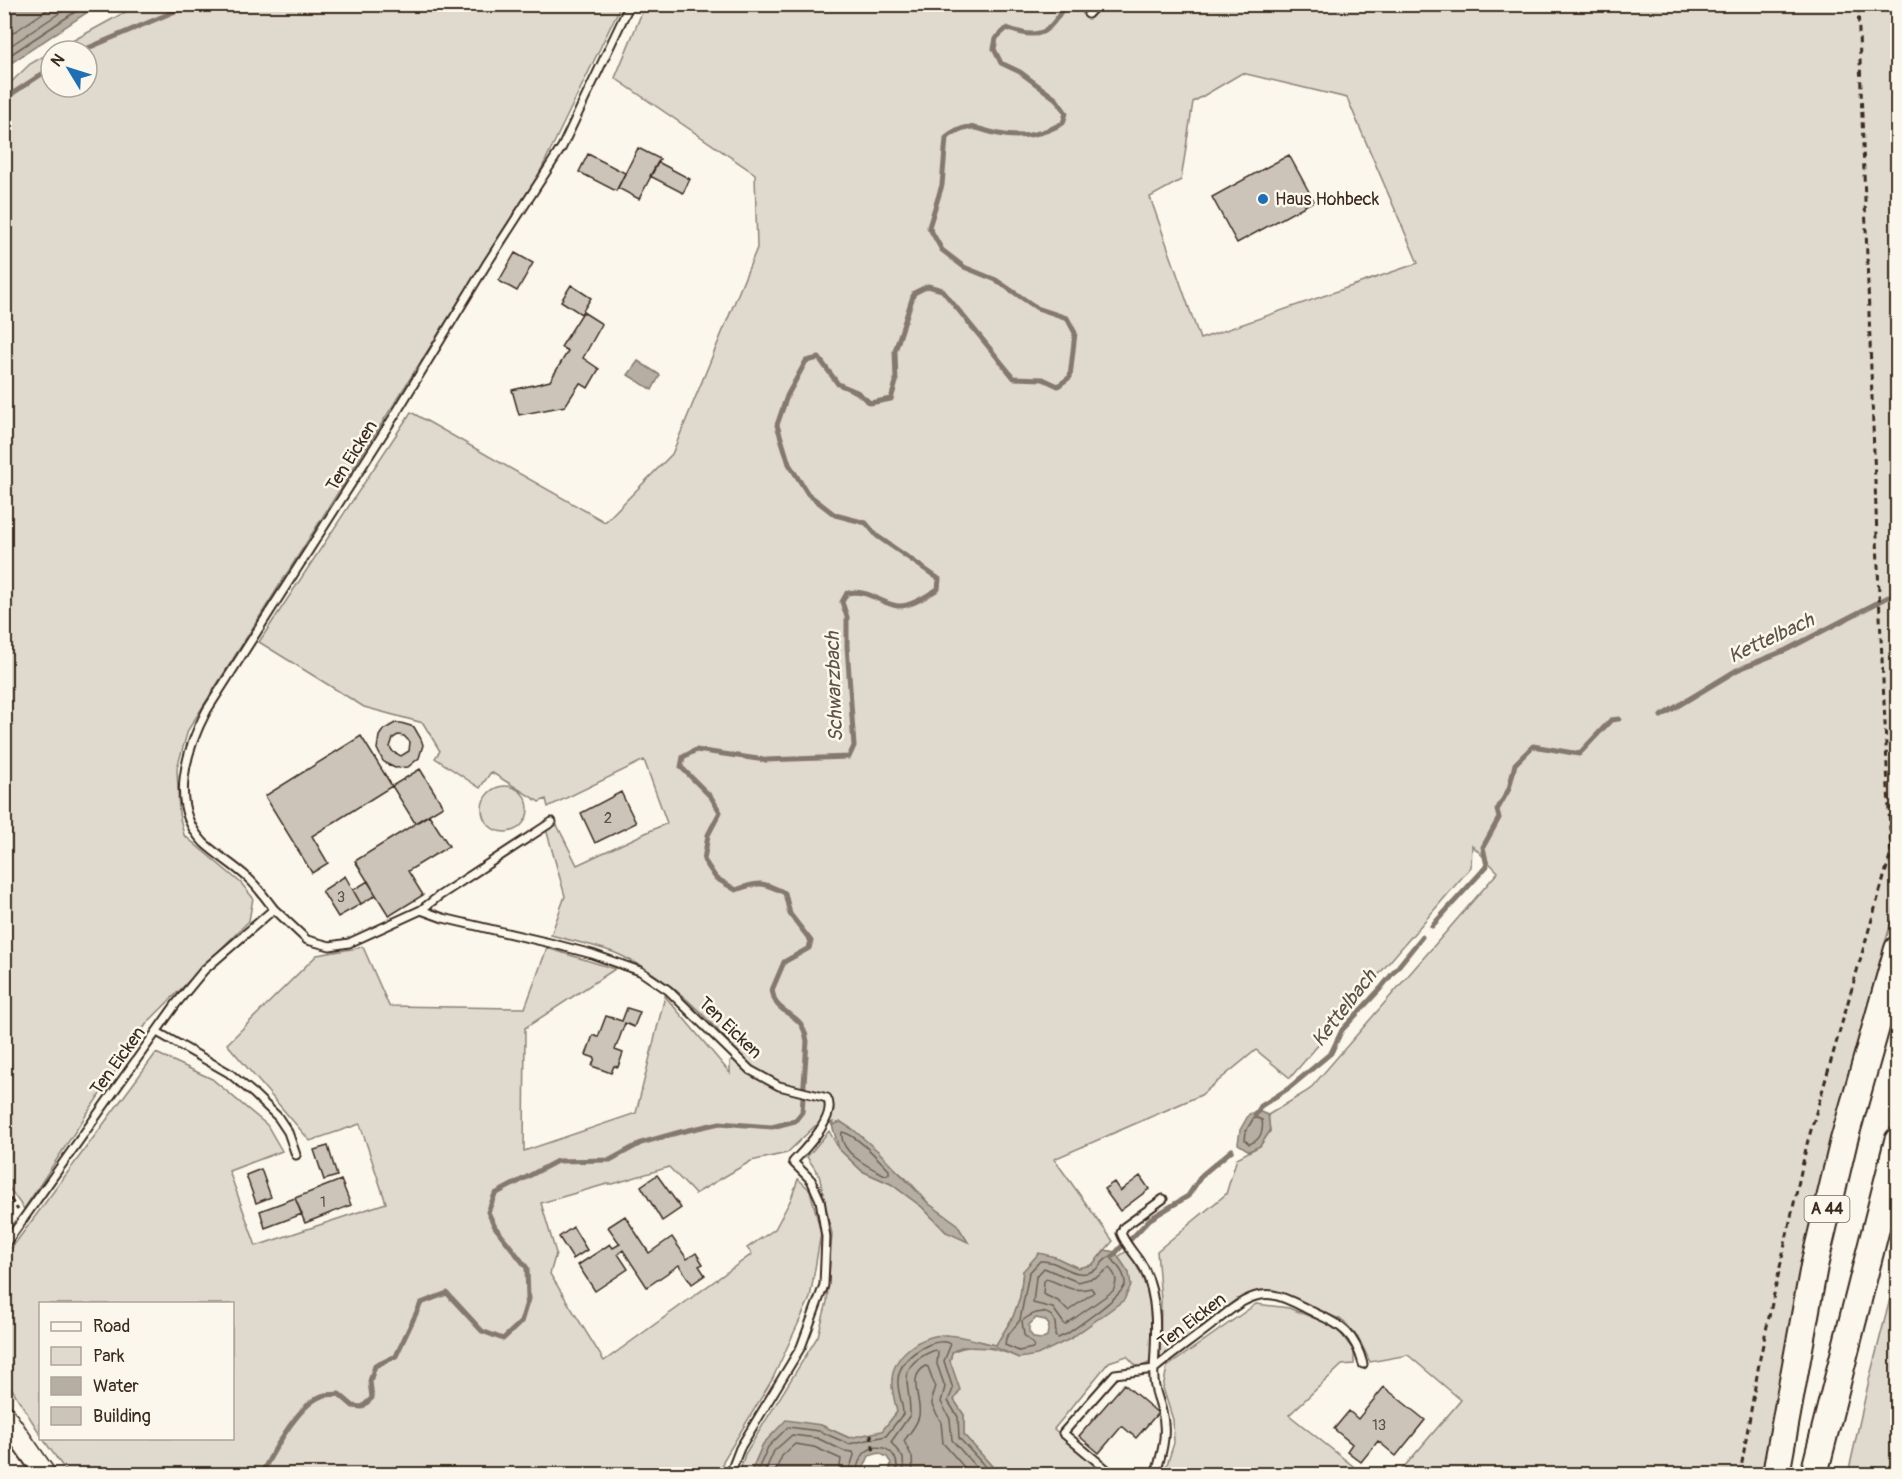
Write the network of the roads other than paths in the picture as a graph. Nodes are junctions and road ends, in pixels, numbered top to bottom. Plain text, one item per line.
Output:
1 (630, 4) edge
2 (1097, 4) edge
3 (1088, 14) dead end
4 (552, 822) dead end
5 (274, 909) junction
6 (420, 910) junction
7 (1898, 949) edge
8 (157, 1032) junction
9 (1898, 1142) edge
10 (296, 1155) dead end
11 (1163, 1199) dead end
12 (4, 1246) edge
13 (1362, 1364) dead end
14 (1154, 1369) junction
15 (4, 1454) edge
16 (18, 1474) edge
17 (730, 1474) edge
18 (1112, 1474) edge
19 (1156, 1474) edge
20 (1776, 1474) edge
21 (1814, 1474) edge

1 - 5 lane, Ten Eicken
2 - 3 lane
4 - 6 lane, Ten Eicken
5 - 6 lane, Ten Eicken
5 - 8 lane, Ten Eicken
6 - 17 lane, Ten Eicken
7 - 20 highway, A 44
8 - 10 lane
8 - 12 lane, Ten Eicken
9 - 21 highway, A 44
11 - 14 lane
13 - 14 lane, Ten Eicken
14 - 18 lane
14 - 19 lane, Ten Eicken
15 - 16 main road

